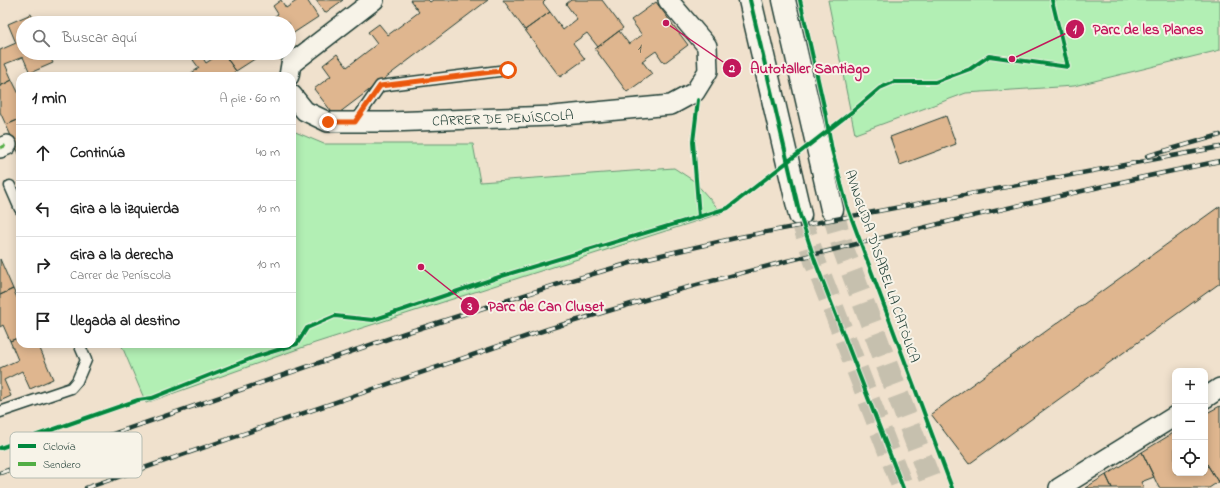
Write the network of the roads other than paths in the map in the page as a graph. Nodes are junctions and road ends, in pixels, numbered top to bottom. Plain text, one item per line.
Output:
1 (374, 0) edge
2 (668, 0) edge
3 (750, 0) edge
4 (784, 0) edge
5 (508, 70) dead end
6 (290, 72) edge
7 (296, 101) edge
8 (355, 122) junction
9 (10, 186) dead end
10 (16, 200) edge
11 (832, 209) tunnel mouth
12 (800, 215) tunnel mouth
13 (81, 348) edge
14 (1220, 388) edge
15 (1208, 396) edge
16 (0, 412) edge
17 (1172, 418) edge
18 (1059, 488) edge

1 - 6 street
2 - 8 street, CARRER DE PENÍSCOLA
3 - 12 street
4 - 11 street, AVINGUDA D'ISABEL LA CATÒLICA
5 - 8 lane
7 - 8 street, CARRER DE PENÍSCOLA
9 - 10 lane
13 - 16 lane
14 - 15 street
17 - 18 street

